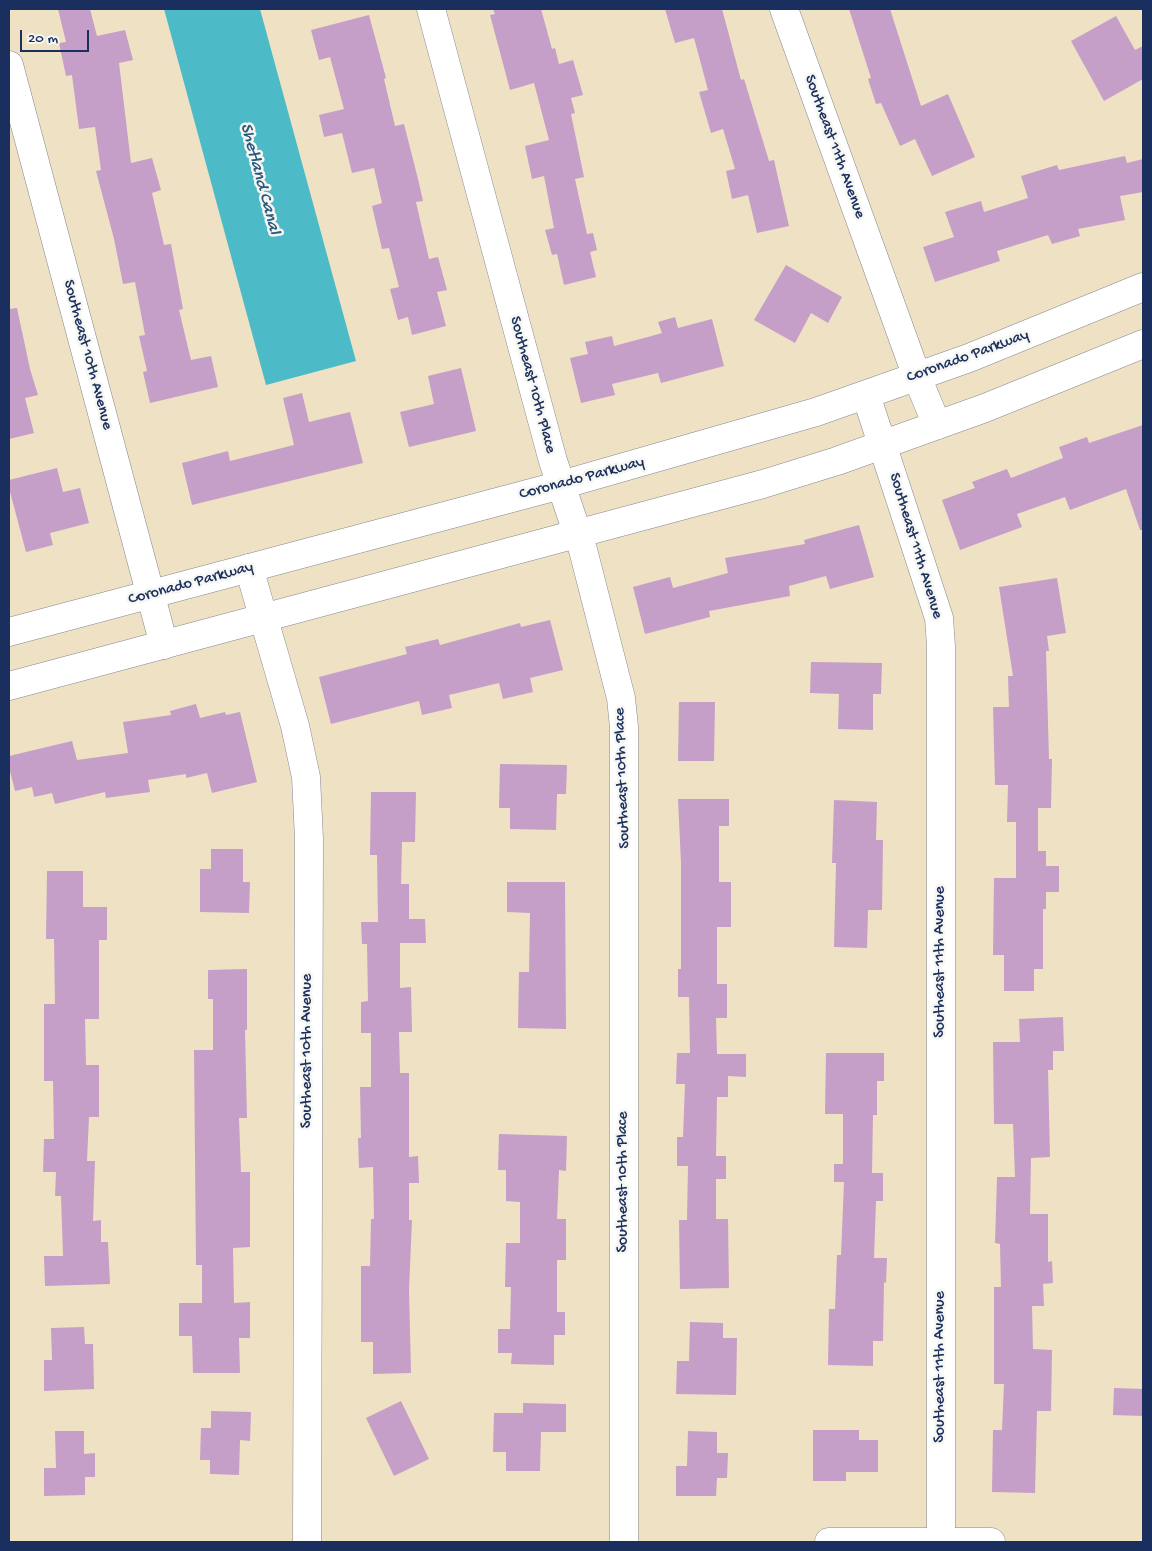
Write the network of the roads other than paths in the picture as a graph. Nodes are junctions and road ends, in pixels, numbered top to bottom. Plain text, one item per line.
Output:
1 (431, 9) edge
2 (784, 9) edge
3 (9, 65) edge
4 (1143, 287) edge
5 (1143, 344) edge
6 (917, 377) junction
7 (866, 395) junction
8 (937, 425) junction
9 (883, 444) junction
10 (561, 485) junction
11 (578, 534) junction
12 (249, 568) junction
13 (151, 594) junction
14 (263, 618) junction
15 (9, 632) edge
16 (164, 644) junction
17 (9, 686) edge
18 (941, 1541) junction
19 (307, 1542) edge
20 (624, 1542) edge
21 (829, 1542) edge
22 (991, 1542) edge

1 - 10 street, Southeast 10th Place
2 - 6 street, Southeast 11th Avenue
3 - 13 street, Southeast 10th Avenue
4 - 6 street, Coronado Parkway
5 - 8 street
6 - 7 street, Coronado Parkway
6 - 8 street, Southeast 11th Avenue
7 - 9 street, Southeast 11th Avenue
7 - 10 street, Coronado Parkway
8 - 9 street
9 - 11 street
9 - 18 street, Southeast 11th Avenue
10 - 11 street, Southeast 10th Place
10 - 12 street, Coronado Parkway
11 - 14 street
11 - 20 street, Southeast 10th Place
12 - 13 street, Coronado Parkway
12 - 14 street, Southeast 10th Avenue
13 - 15 street, Coronado Parkway
13 - 16 street, Southeast 10th Avenue
14 - 16 street
14 - 19 street, Southeast 10th Avenue
16 - 17 street
18 - 21 street
18 - 22 street

